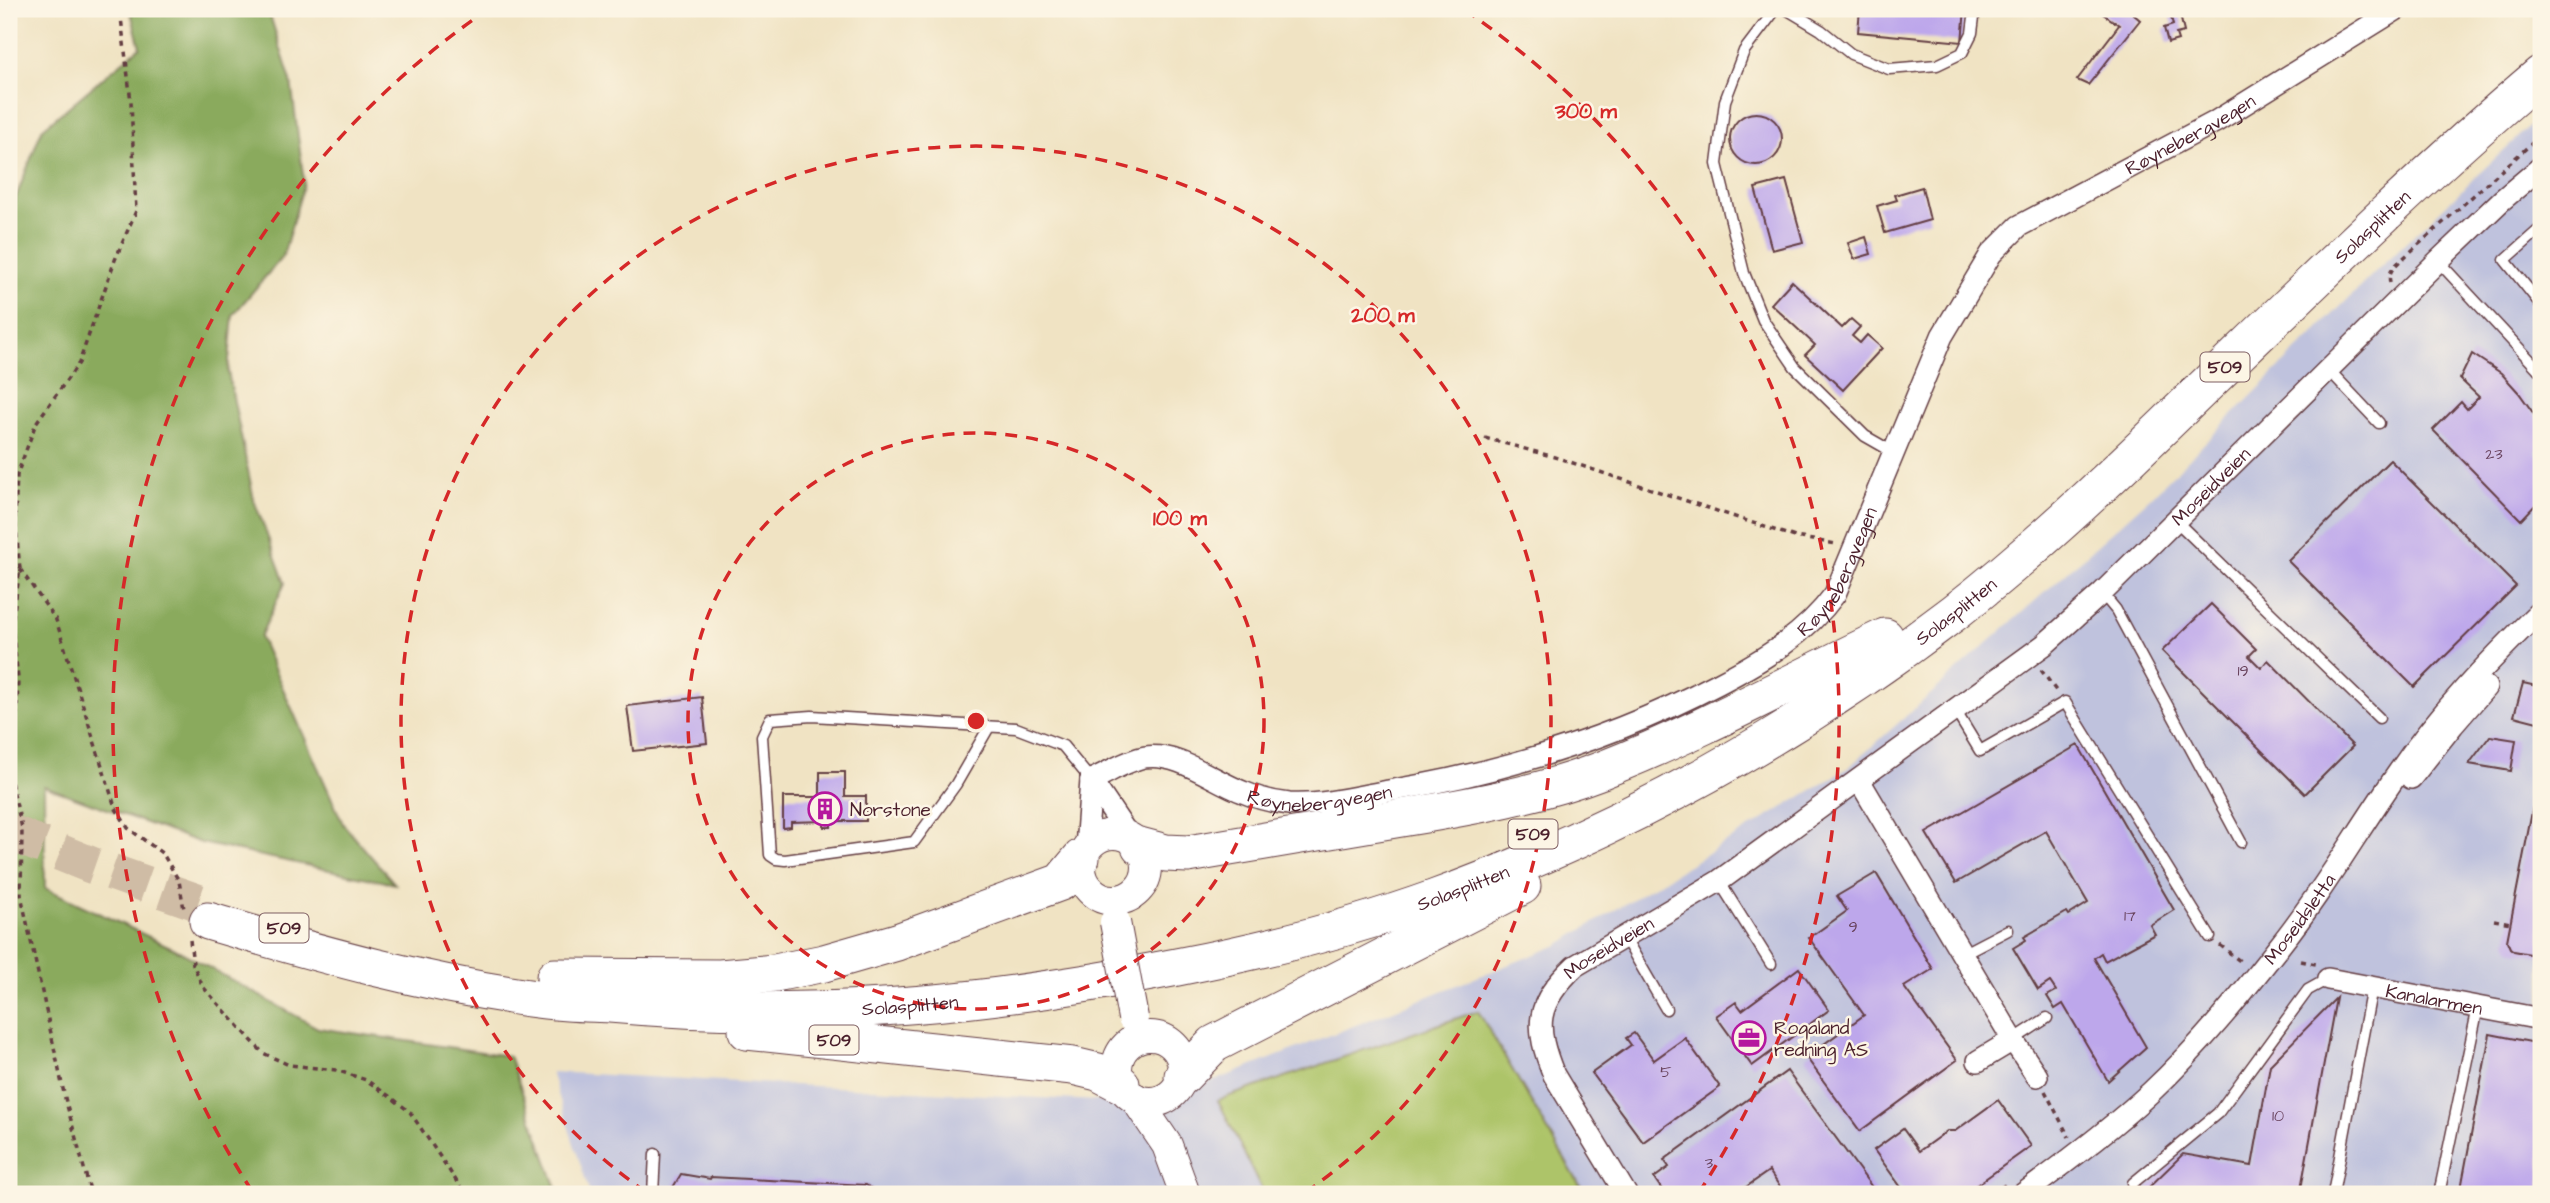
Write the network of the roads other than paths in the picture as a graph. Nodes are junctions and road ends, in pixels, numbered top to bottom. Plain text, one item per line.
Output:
1 (1776, 9) edge
2 (1786, 9) edge
3 (1975, 9) edge
4 (2397, 9) edge
5 (2541, 46) edge
6 (2541, 74) edge
7 (2541, 167) edge
8 (2541, 228) edge
9 (2438, 261) junction
10 (2541, 304) edge
11 (2328, 369) junction
12 (2541, 372) edge
13 (2379, 423) dead end
14 (1894, 452) junction
15 (2175, 520) junction
16 (2102, 593) junction
17 (2541, 610) edge
18 (2541, 628) edge
19 (1885, 637) junction
20 (1955, 710) junction
21 (2379, 718) dead end
22 (989, 727) junction
23 (1699, 779) junction
24 (1091, 780) junction
25 (1859, 780) junction
26 (1135, 842) junction
27 (2241, 842) dead end
28 (1083, 853) junction
29 (1719, 881) junction
30 (1122, 908) junction
31 (210, 914) tunnel mouth
32 (2008, 930) dead end
33 (2210, 937) road end
34 (1625, 938) junction
35 (1962, 954) junction
36 (1771, 964) dead end
37 (2328, 979) joint
38 (2372, 987) junction
39 (550, 988) junction
40 (2478, 1007) junction
41 (1666, 1009) dead end
42 (2047, 1018) dead end
43 (2541, 1019) edge
44 (1142, 1028) junction
45 (2013, 1040) junction
46 (1978, 1061) dead end
47 (2037, 1076) road end
48 (1178, 1084) junction
49 (1128, 1091) junction
50 (656, 1154) dead end
51 (2133, 1183) dead end
52 (2015, 1189) edge
53 (653, 1194) edge
54 (1185, 1194) edge
55 (1195, 1194) edge
56 (1626, 1194) edge
57 (2045, 1194) edge
58 (2333, 1194) edge
59 (2439, 1194) edge

1 - 14 lane
2 - 3 lane
4 - 14 street, Røynebergvegen
5 - 19 highway, Solasplitten / 509
6 - 23 highway, Solasplitten / 509
7 - 9 street, Moseidveien
8 - 10 lane
9 - 11 street, Moseidveien
9 - 12 lane
11 - 13 lane
11 - 15 street, Moseidveien
14 - 24 street, Røynebergvegen
15 - 16 street, Moseidveien
15 - 21 lane
16 - 20 street, Moseidveien
16 - 27 lane
17 - 52 street, Moseidsletta
18 - 57 street, Moseidsletta
19 - 26 highway, 509
19 - 39 highway, Solasplitten / 509
20 - 25 street, Moseidveien
20 - 33 lane
22 - 22 lane
22 - 24 lane
23 - 39 highway, Solasplitten / 509
23 - 48 highway, 509
24 - 26 street
24 - 28 street
25 - 29 street, Moseidveien
25 - 35 street
26 - 28 street
26 - 30 street
28 - 30 street
28 - 39 highway, 509
29 - 34 street, Moseidveien
29 - 36 lane
30 - 44 street, bridge
31 - 39 highway, Solasplitten / 509
32 - 35 lane
34 - 41 lane
34 - 56 street, Moseidveien
35 - 45 street
37 - 38 street, Kanalarmen
37 - 51 lane
38 - 40 street, Kanalarmen
38 - 58 lane
39 - 49 highway, 509
40 - 43 street, Kanalarmen
40 - 59 lane
42 - 45 lane
44 - 48 street
44 - 49 street
45 - 46 street
45 - 47 street
48 - 49 street
48 - 55 street
49 - 54 street
50 - 53 lane

